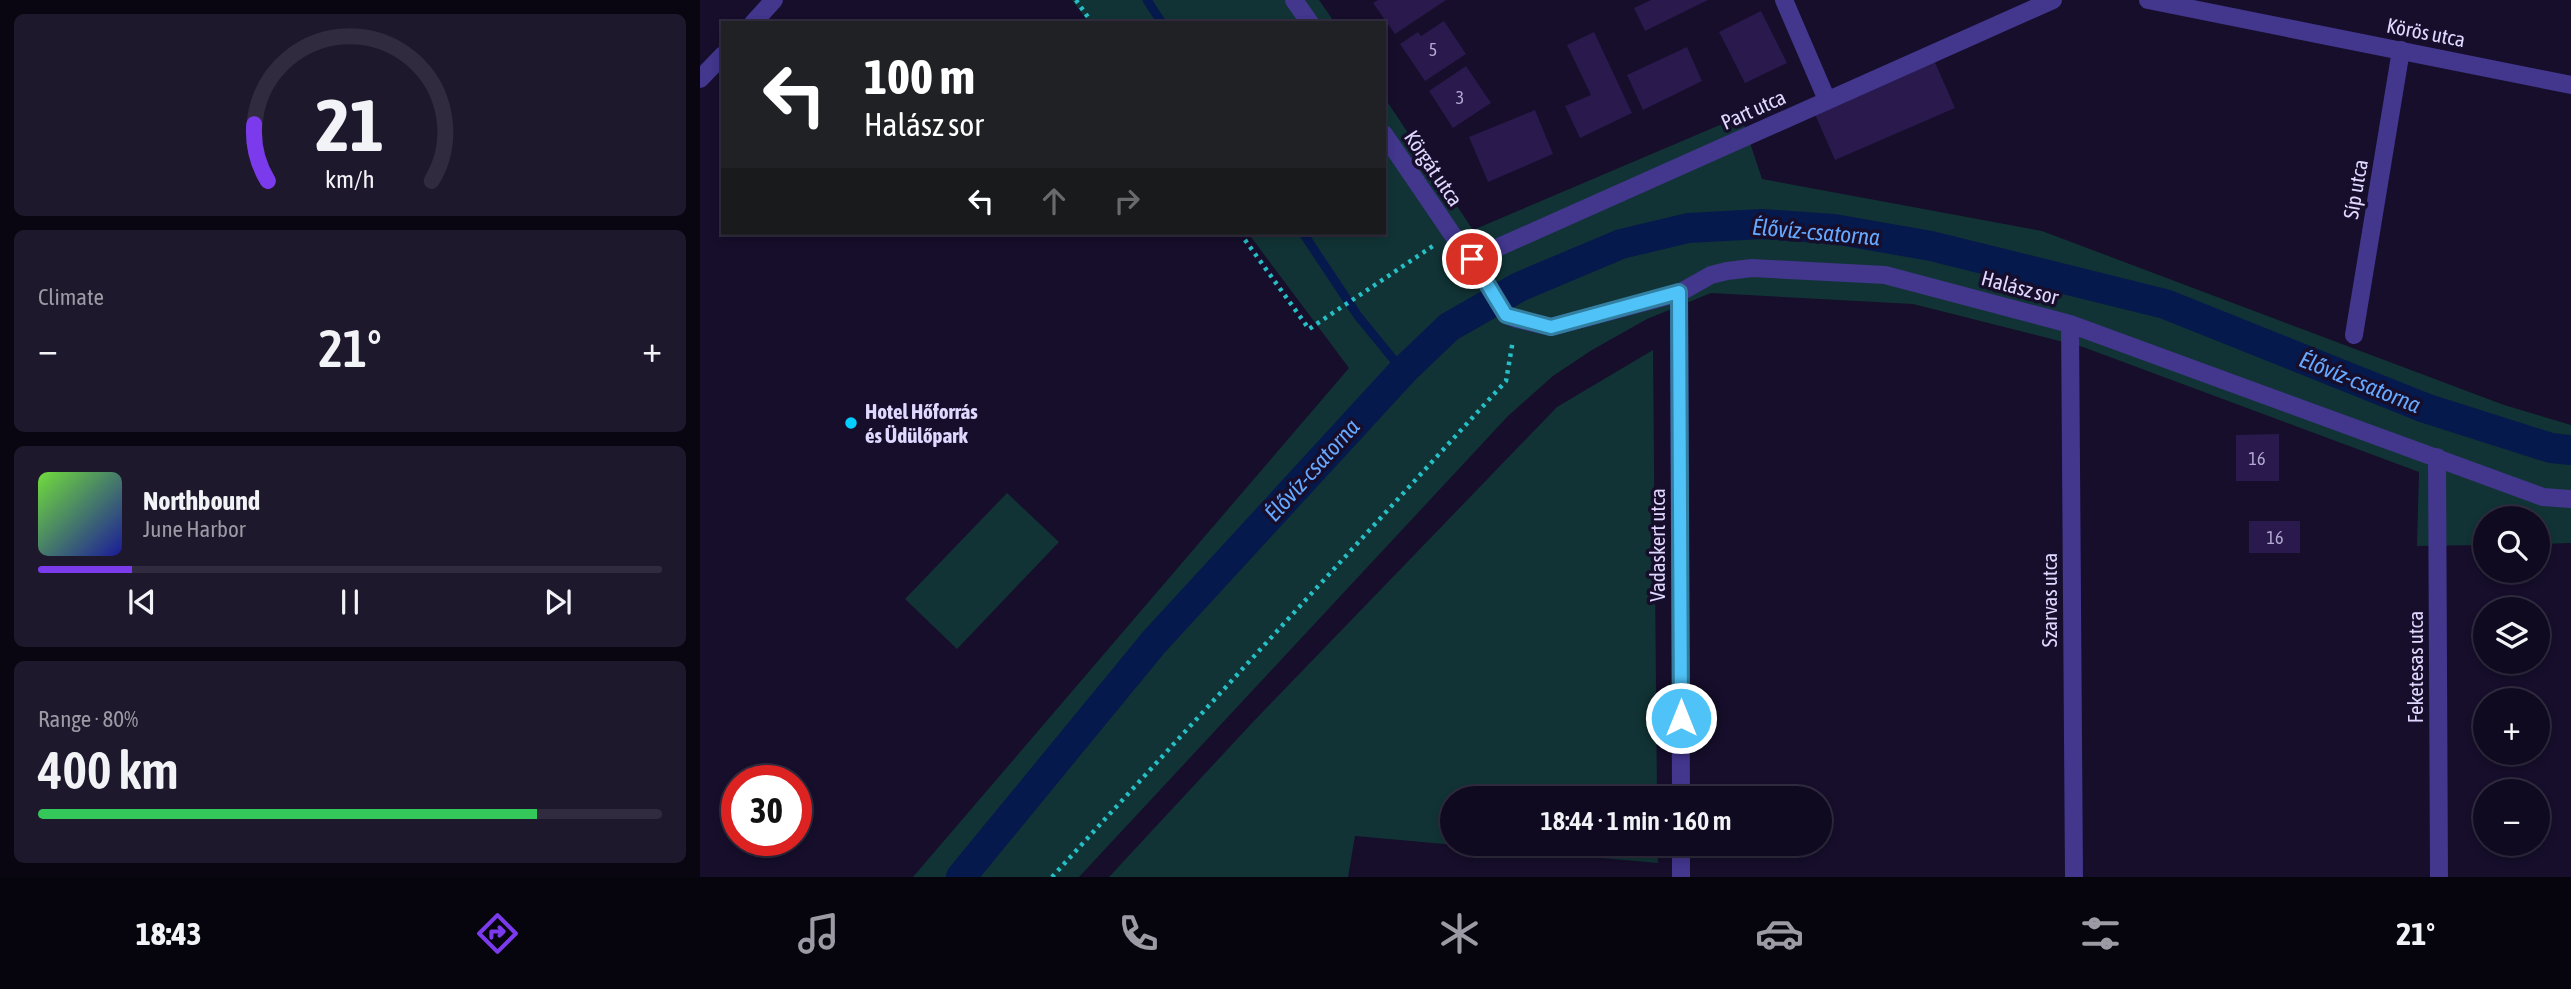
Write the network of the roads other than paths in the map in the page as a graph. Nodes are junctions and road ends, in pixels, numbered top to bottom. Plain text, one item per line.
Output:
1 (774, 0) edge
2 (1294, 0) edge
3 (1784, 0) edge
4 (2053, 0) edge
5 (2148, 0) edge
6 (755, 21) edge
7 (1309, 21) edge
8 (2402, 50) junction
9 (721, 57) edge
10 (700, 79) edge
11 (2571, 85) edge
12 (1827, 100) junction
13 (1386, 137) edge
14 (1472, 259) junction
15 (1679, 292) junction
16 (2070, 324) junction
17 (2354, 335) dead end
18 (2437, 457) junction
19 (2571, 499) edge
20 (1681, 786) edge
21 (1681, 856) edge
22 (1681, 877) edge
23 (2074, 877) edge
24 (2440, 877) edge

1 - 6 street
2 - 7 street
3 - 12 street
4 - 12 street, Part utca
5 - 8 street, Körös utca
8 - 11 street, Körös utca
8 - 17 street, Síp utca
9 - 10 street
12 - 14 street, Part utca
13 - 14 street, Körgát utca
14 - 15 street, Halász sor
15 - 16 street, Halász sor
15 - 20 street, Vadaskert utca
16 - 18 street, Halász sor
16 - 23 street, Szarvas utca
18 - 19 street, Halász sor
18 - 24 street, Feketesas utca
21 - 22 street

